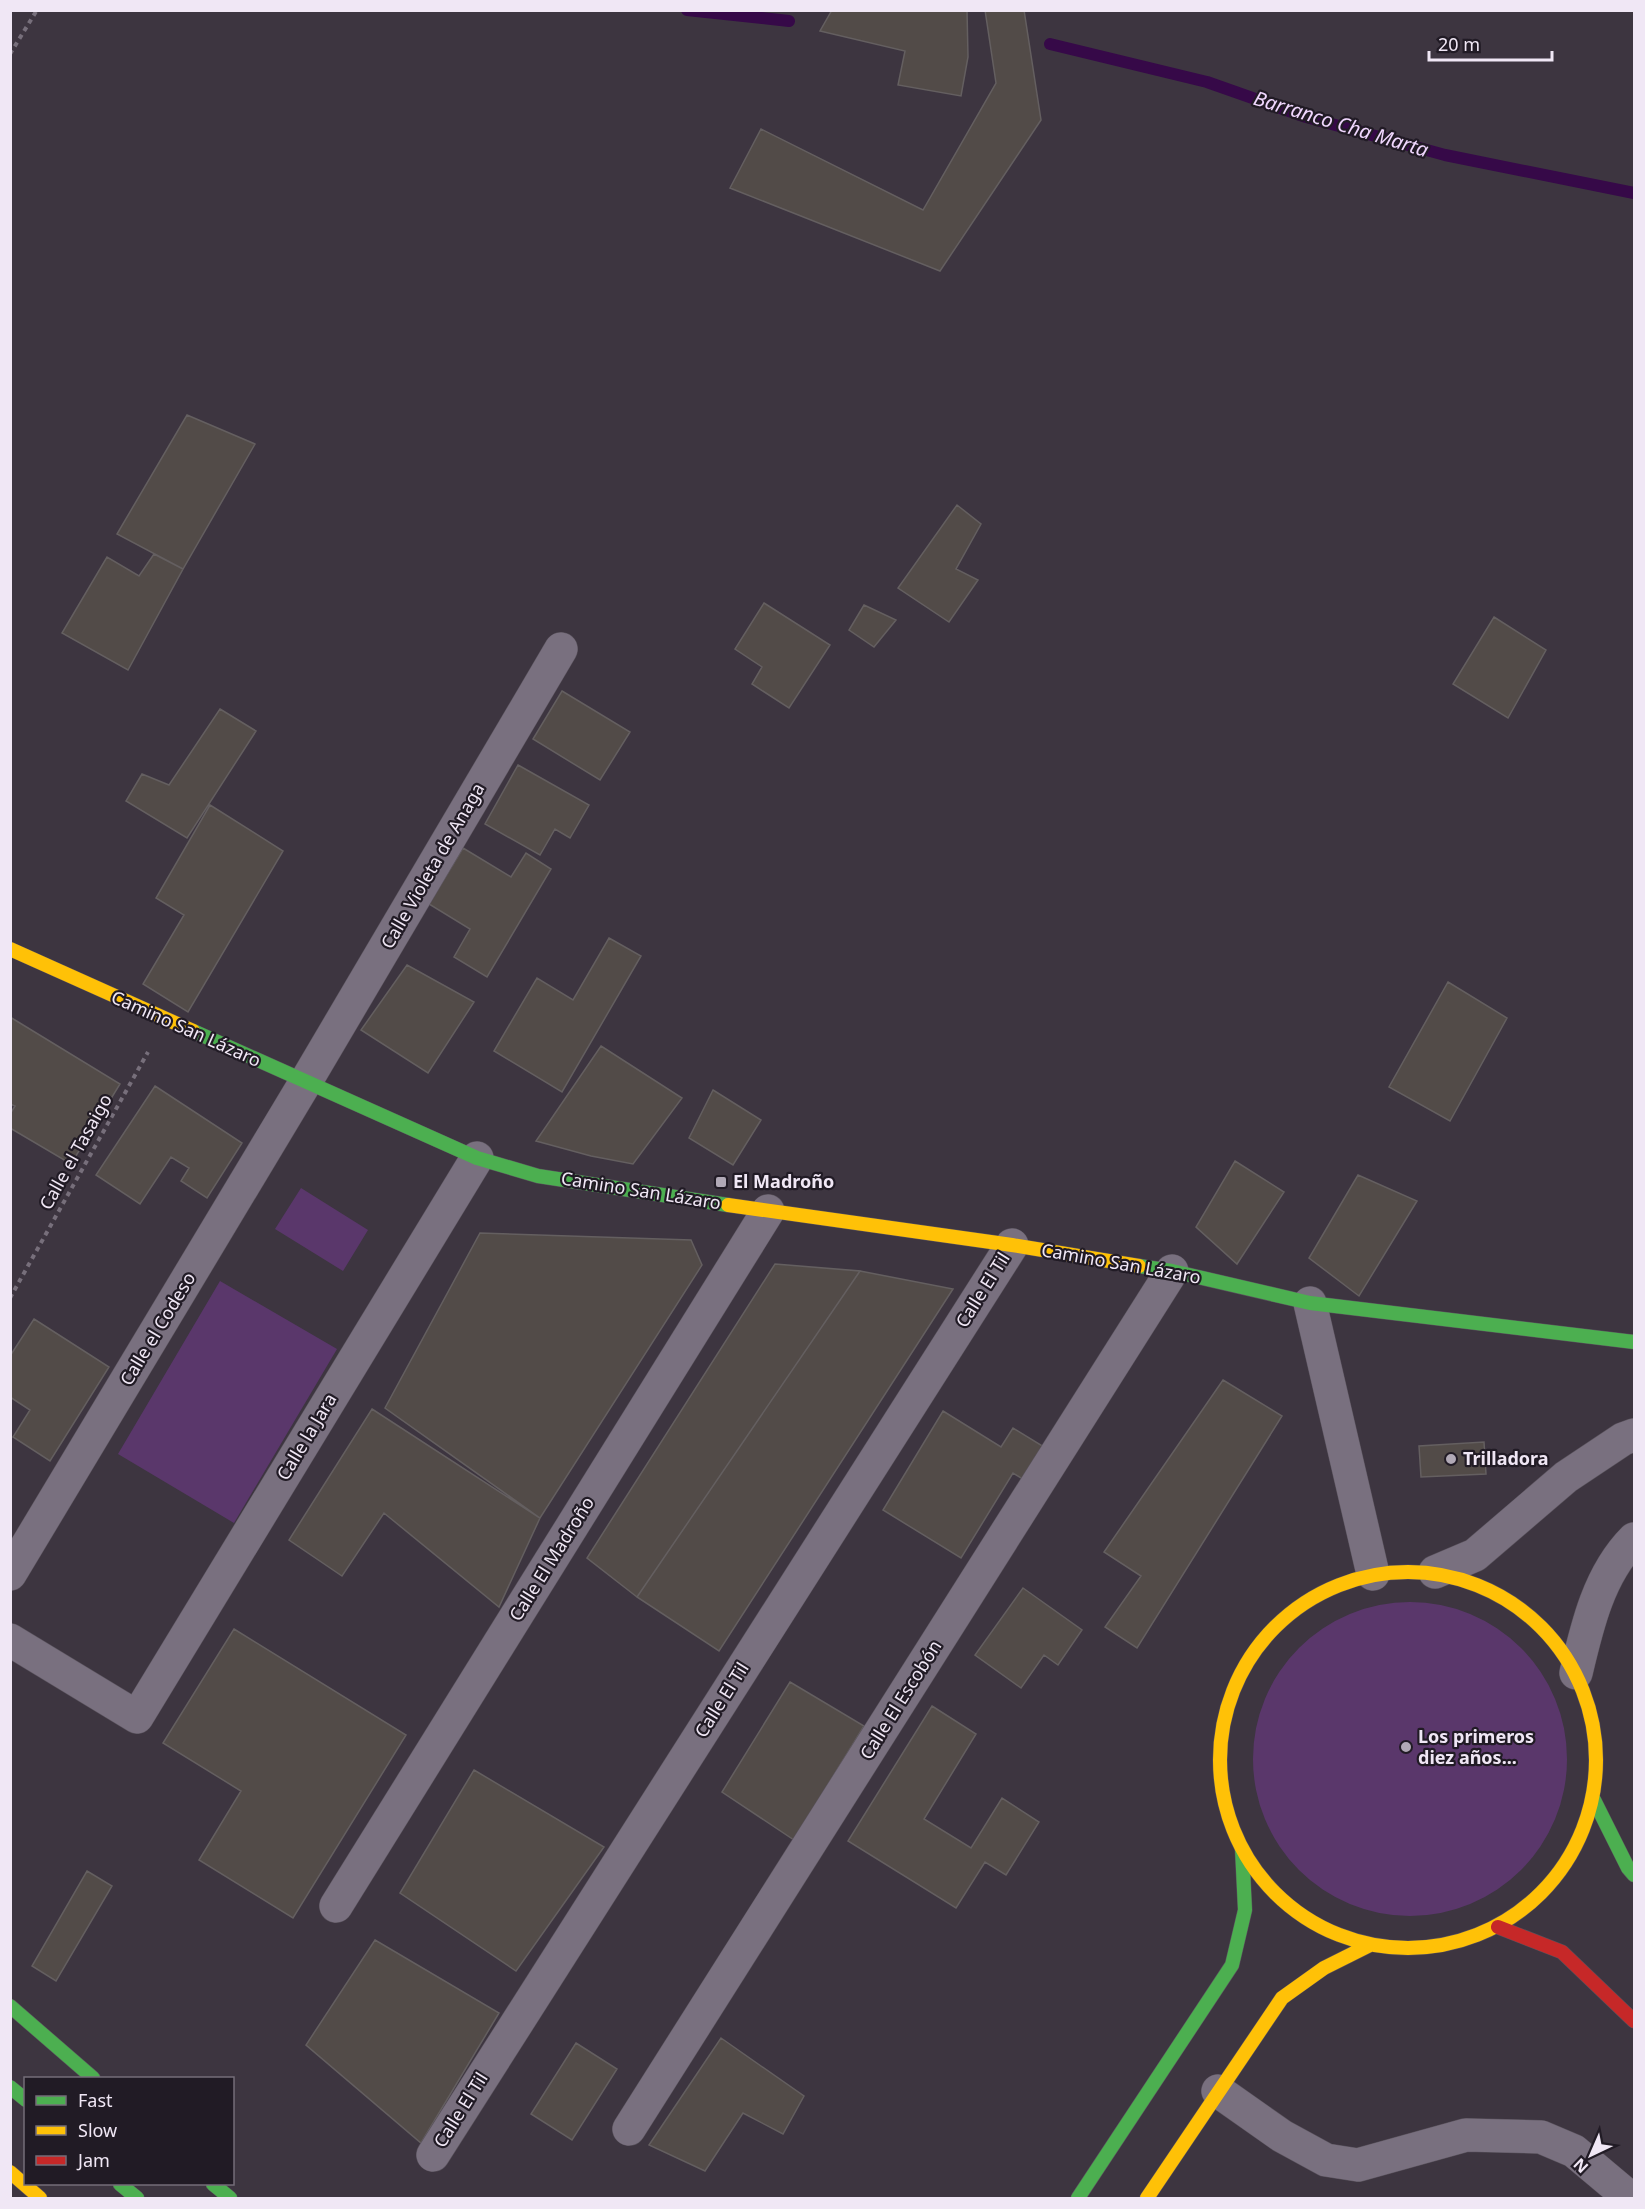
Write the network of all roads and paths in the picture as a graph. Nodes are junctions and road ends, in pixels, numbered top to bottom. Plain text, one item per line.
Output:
1 (37, 10) edge
2 (10, 54) edge
3 (561, 649) dead end
4 (10, 950) edge
5 (166, 1020) junction
6 (305, 1083) junction
7 (477, 1158) junction
8 (768, 1211) junction
9 (1012, 1245) junction
10 (1172, 1271) junction
11 (10, 1298) edge
12 (1310, 1303) junction
13 (1635, 1342) edge
14 (1635, 1435) edge
15 (1635, 1539) edge
16 (1435, 1572) junction
17 (10, 1574) edge
18 (1373, 1574) junction
19 (10, 1640) edge
20 (1576, 1673) junction
21 (1594, 1800) junction
22 (1242, 1849) junction
23 (1635, 1875) edge
24 (336, 1906) dead end
25 (1498, 1928) junction
26 (1370, 1945) junction
27 (10, 2006) edge
28 (1635, 2021) edge
29 (91, 2077) edge
30 (10, 2087) edge
31 (1218, 2091) junction
32 (24, 2098) edge
33 (629, 2129) dead end
34 (433, 2155) dead end
35 (10, 2172) edge
36 (24, 2185) edge
37 (24, 2185) edge
38 (121, 2185) edge
39 (214, 2185) edge
40 (40, 2199) edge
41 (137, 2199) edge
42 (230, 2199) edge
43 (1078, 2199) edge
44 (1147, 2199) edge
45 (1630, 2199) edge

1 - 2 path
3 - 6 street, Calle Violeta de Anaga
4 - 5 main road, Camino San Lázaro
5 - 6 main road, Camino San Lázaro
5 - 11 path, Calle el Tasaigo
6 - 7 main road, Camino San Lázaro
6 - 17 street, Calle el Codeso
7 - 8 main road, Camino San Lázaro
7 - 19 street, Calle la Jara
8 - 9 main road, Camino San Lázaro
8 - 24 street, Calle El Madroño
9 - 10 main road, Camino San Lázaro
9 - 34 street, Calle El Til
10 - 12 main road, Camino San Lázaro
10 - 33 street, Calle El Escobón
12 - 13 main road, Camino San Lázaro
12 - 18 street
14 - 16 street
15 - 20 street
16 - 18 main road
16 - 20 main road
18 - 22 main road
20 - 21 main road
21 - 23 main road
21 - 25 main road
22 - 26 main road
22 - 43 main road
25 - 26 main road
25 - 28 main road
26 - 31 main road
27 - 29 main road
30 - 32 main road
31 - 44 main road
31 - 45 street
35 - 36 main road
37 - 40 main road
38 - 41 main road
39 - 42 main road

